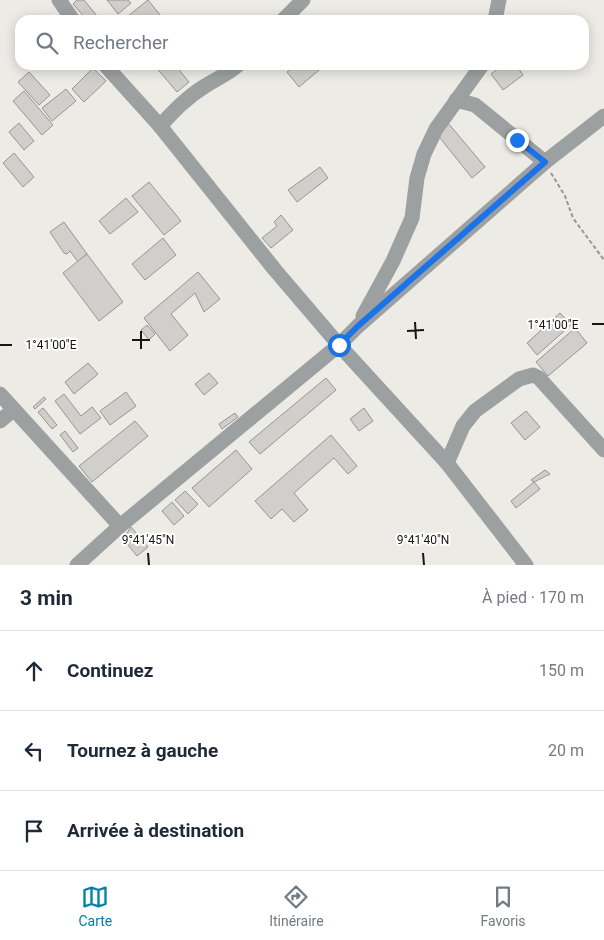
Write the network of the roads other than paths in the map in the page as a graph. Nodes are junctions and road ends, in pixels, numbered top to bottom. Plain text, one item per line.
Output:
1 (60, 0) edge
2 (303, 0) edge
3 (500, 0) edge
4 (70, 15) edge
5 (288, 15) edge
6 (496, 15) edge
7 (110, 70) edge
8 (232, 70) edge
9 (478, 70) edge
10 (456, 100) junction
11 (604, 116) edge
12 (160, 126) junction
13 (545, 162) junction
14 (358, 326) junction
15 (339, 345) junction
16 (0, 394) edge
17 (13, 410) junction
18 (0, 421) edge
19 (604, 450) edge
20 (447, 463) junction
21 (120, 526) junction
22 (77, 565) edge
23 (526, 565) edge

1 - 4 street
2 - 5 street
3 - 6 street
7 - 12 street
8 - 12 street
9 - 10 street
10 - 13 street
10 - 14 street
11 - 13 street
12 - 15 street
13 - 14 street
14 - 15 street
15 - 20 street
15 - 21 street
16 - 17 street
17 - 18 street
17 - 21 street
19 - 20 street
20 - 23 street
21 - 22 street

